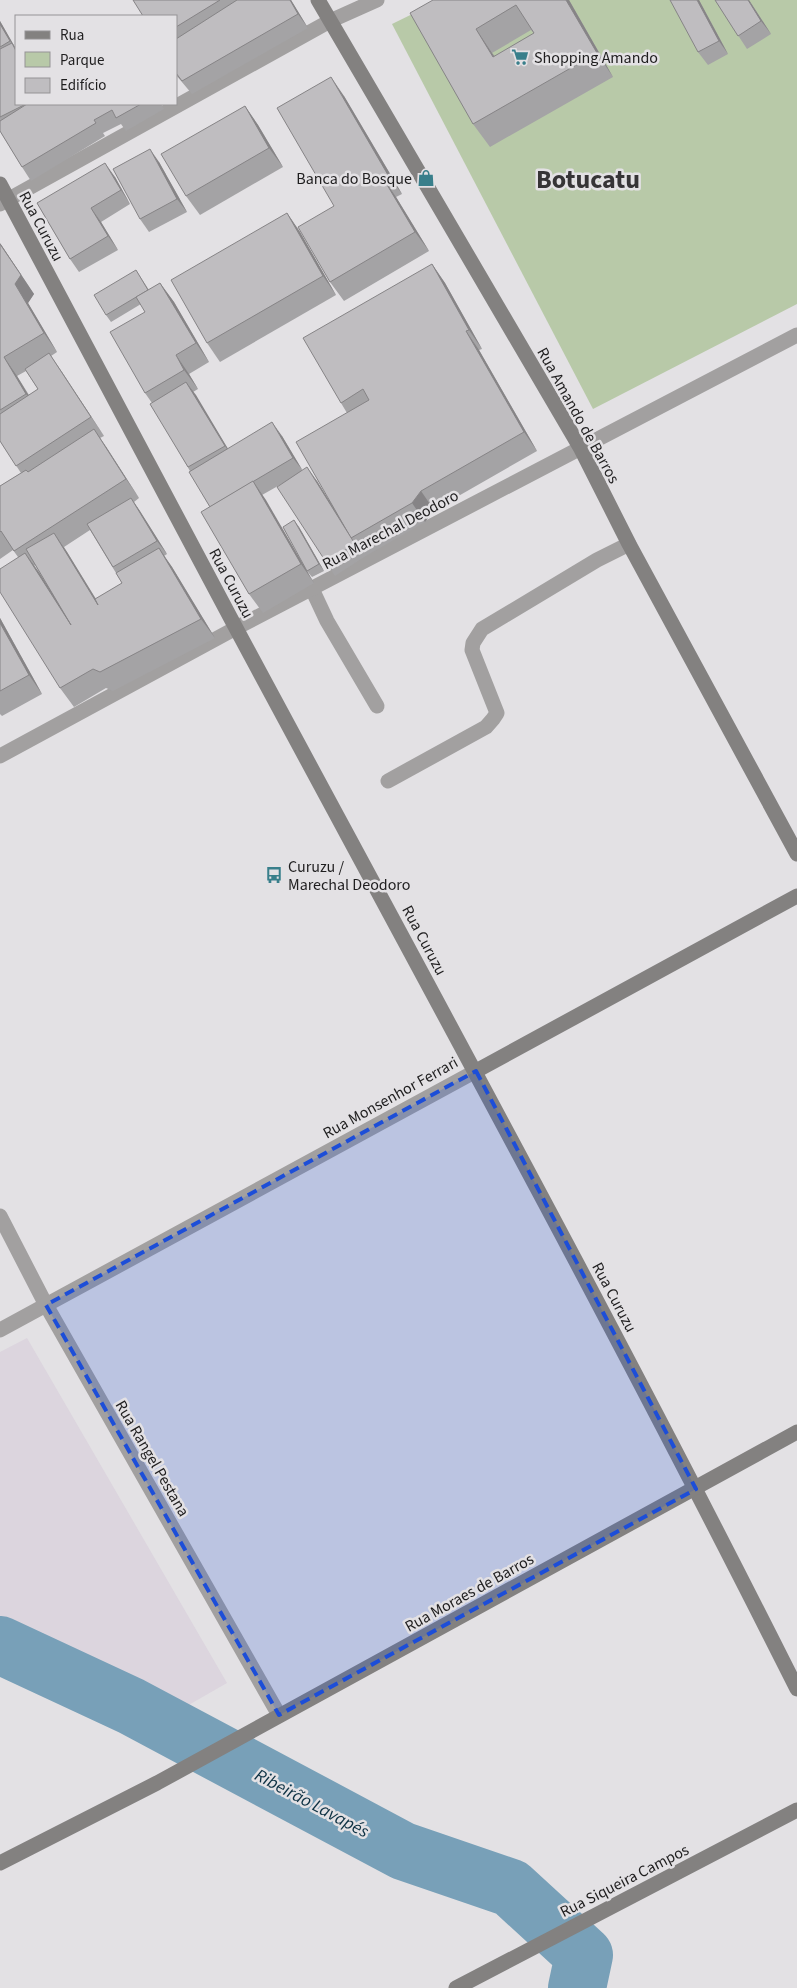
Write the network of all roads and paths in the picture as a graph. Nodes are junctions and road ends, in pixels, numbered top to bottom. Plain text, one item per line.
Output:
1 (318, 0) edge
2 (377, 0) edge
3 (330, 20) junction
4 (178, 105) edge
5 (178, 105) edge
6 (0, 184) edge
7 (4, 202) edge
8 (797, 335) edge
9 (581, 449) junction
10 (629, 544) junction
11 (312, 589) junction
12 (236, 628) junction
13 (377, 706) dead end
14 (0, 756) edge
15 (388, 781) dead end
16 (797, 854) edge
17 (797, 896) edge
18 (476, 1070) junction
19 (0, 1216) edge
20 (46, 1305) junction
21 (0, 1330) edge
22 (797, 1432) edge
23 (696, 1489) junction
24 (797, 1689) edge
25 (279, 1715) junction
26 (797, 1810) edge
27 (0, 1864) edge
28 (462, 1985) edge

1 - 3 main road, Rua Amando de Barros
2 - 3 street
3 - 5 street
3 - 9 main road, Rua Amando de Barros
4 - 7 street
6 - 7 main road, Rua Curuzu
7 - 12 main road, Rua Curuzu
8 - 9 street, Rua Marechal Deodoro
9 - 10 main road, Rua Amando de Barros
9 - 11 street, Rua Marechal Deodoro
10 - 15 street
10 - 16 main road, Rua Amando de Barros
11 - 12 street, Rua Marechal Deodoro
11 - 13 street
12 - 14 street, Rua Marechal Deodoro
12 - 18 main road, Rua Curuzu
17 - 18 main road, Rua Monsenhor Ferrari
18 - 20 street, Rua Monsenhor Ferrari
18 - 23 main road, Rua Curuzu
19 - 20 street, Rua Rangel Pestana
20 - 21 street, Rua Monsenhor Ferrari
20 - 25 street, Rua Rangel Pestana
22 - 23 main road, Rua Moraes de Barros
23 - 24 main road, Rua Curuzu
23 - 25 main road, Rua Moraes de Barros
25 - 27 main road, Rua Moraes de Barros
26 - 28 main road, Rua Siqueira Campos

